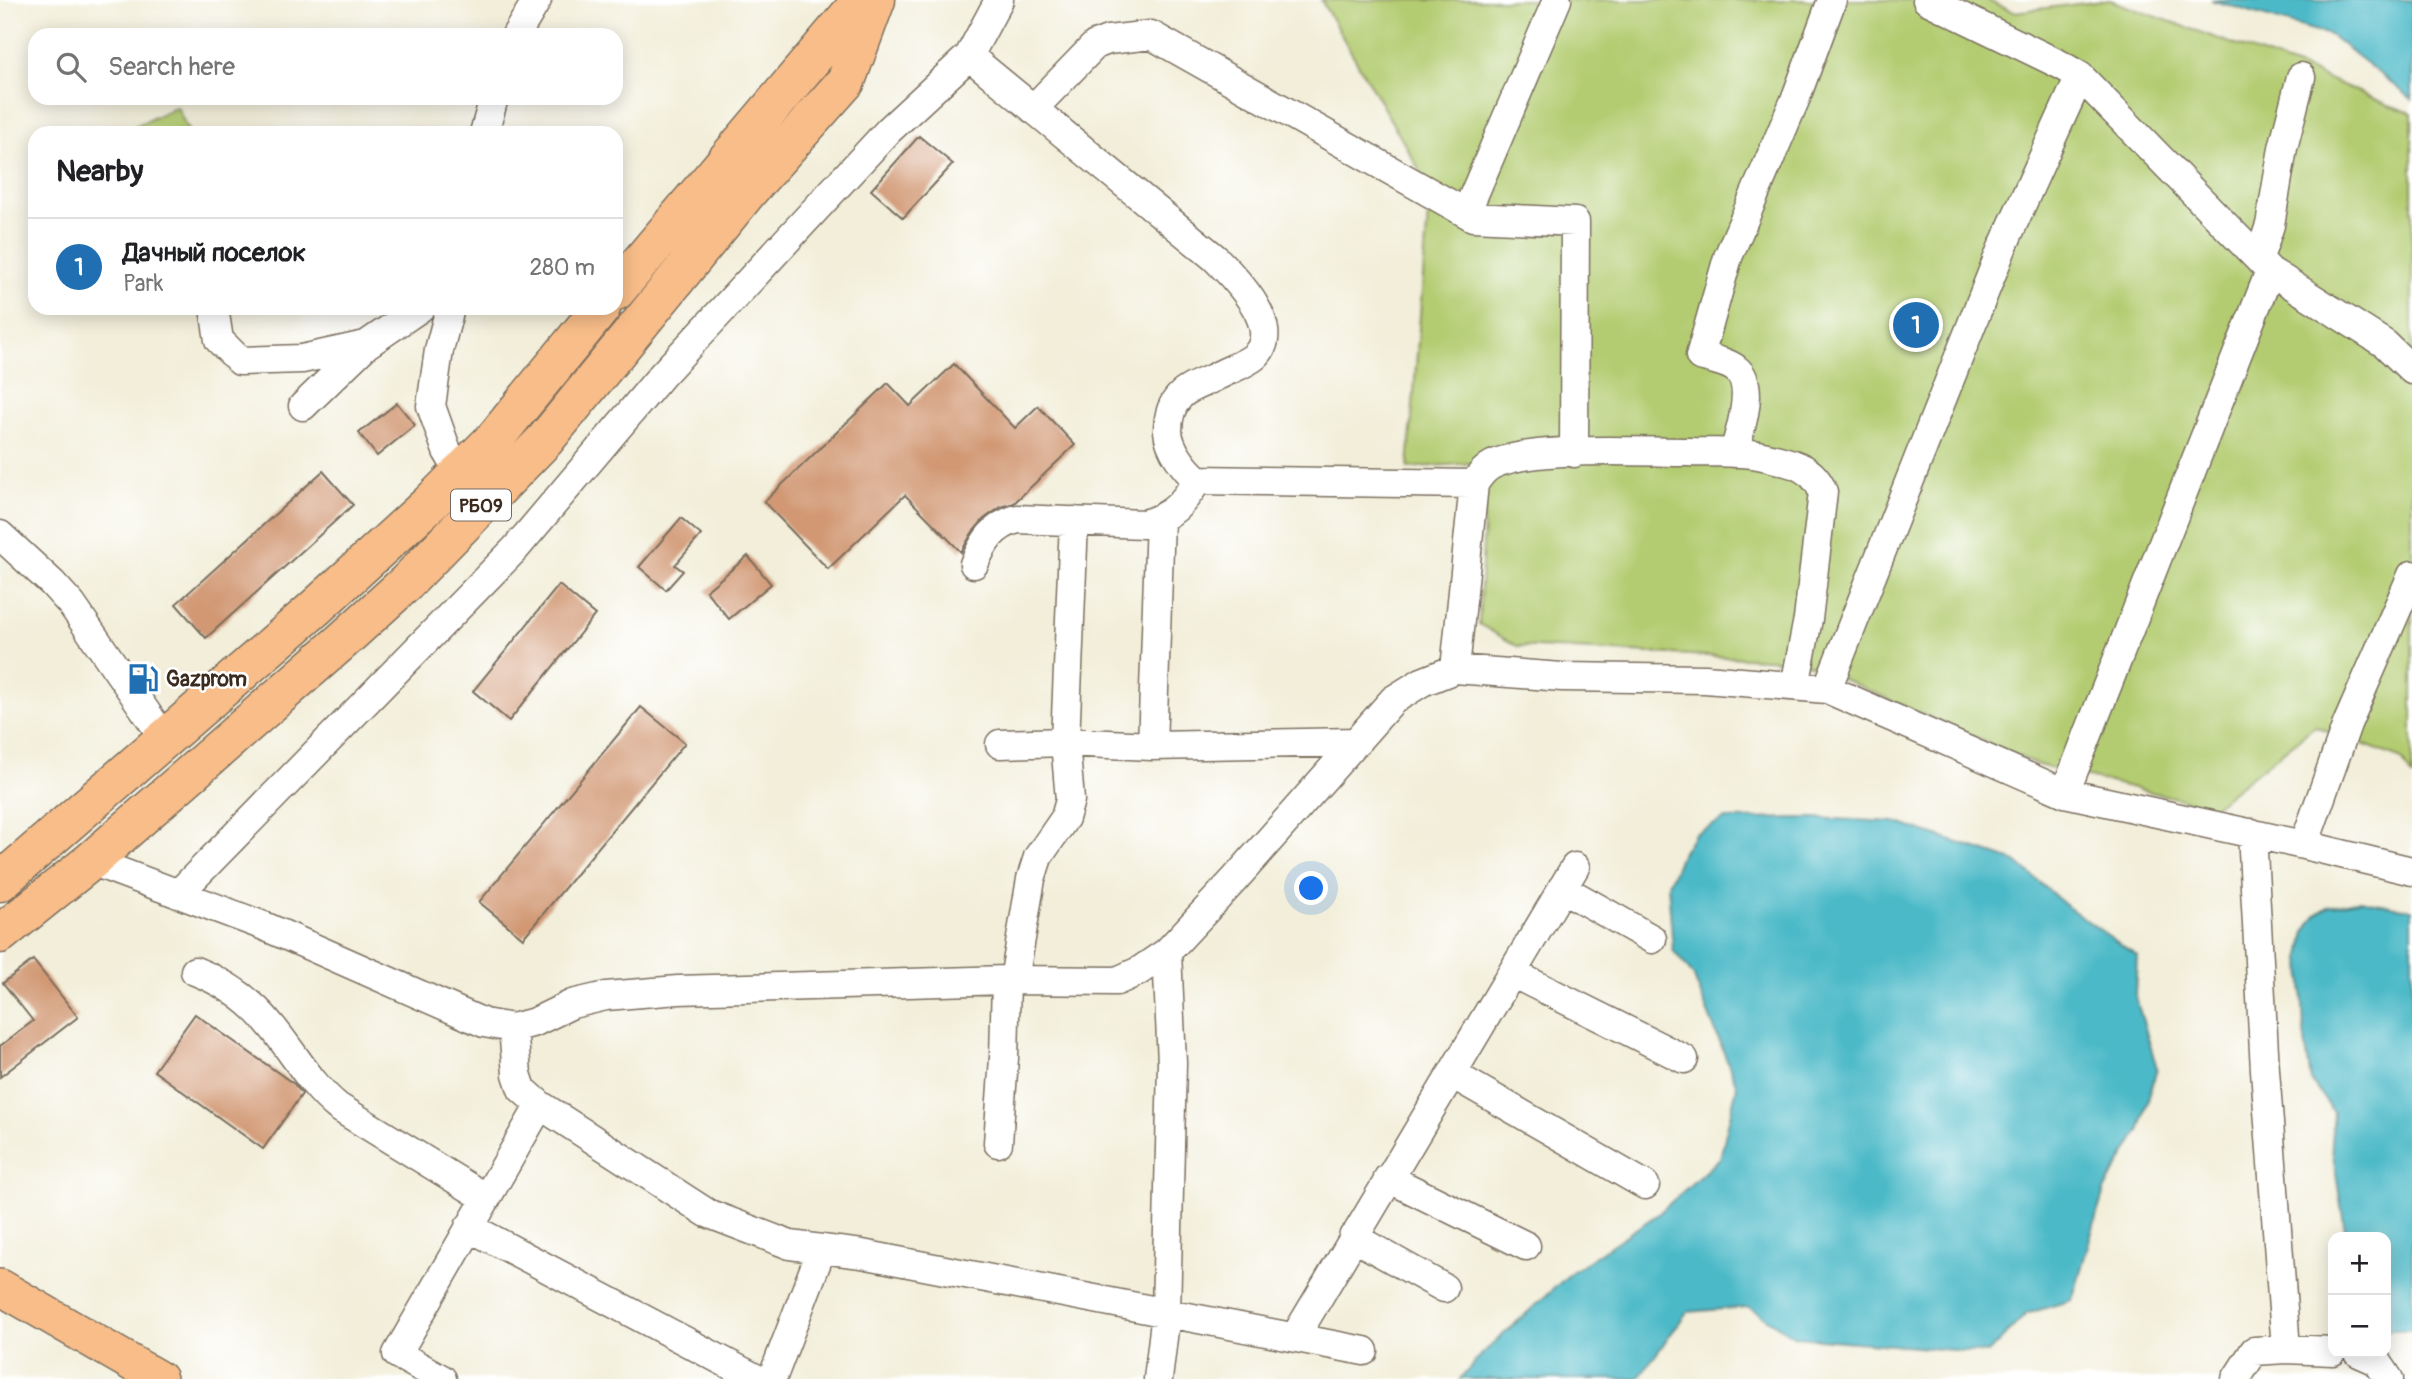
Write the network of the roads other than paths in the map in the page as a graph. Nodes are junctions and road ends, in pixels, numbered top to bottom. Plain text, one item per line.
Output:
1 (537, 0) edge
2 (862, 0) edge
3 (876, 0) edge
4 (999, 0) edge
5 (1557, 0) edge
6 (1832, 0) edge
7 (1927, 0) edge
8 (520, 28) edge
9 (969, 57) junction
10 (2080, 76) junction
11 (2301, 77) dead end
12 (492, 105) edge
13 (1033, 109) junction
14 (486, 126) edge
15 (1466, 213) junction
16 (2264, 264) junction
17 (623, 282) edge
18 (215, 315) edge
19 (410, 315) edge
20 (448, 315) edge
21 (595, 315) edge
22 (366, 345) junction
23 (2409, 359) edge
24 (303, 406) dead end
25 (1574, 453) junction
26 (1734, 453) junction
27 (460, 472) junction
28 (1198, 480) junction
29 (1474, 484) junction
30 (1160, 520) junction
31 (1074, 521) junction
32 (0, 535) edge
33 (974, 564) dead end
34 (2412, 575) edge
35 (314, 609) junction
36 (341, 642) junction
37 (262, 653) junction
38 (1455, 669) junction
39 (295, 684) junction
40 (1795, 686) junction
41 (1827, 689) junction
42 (164, 738) junction
43 (1065, 742) junction
44 (1357, 742) junction
45 (1000, 744) dead end
46 (1152, 746) junction
47 (2065, 793) junction
48 (2252, 833) junction
49 (2304, 845) junction
50 (91, 861) junction
51 (2412, 871) edge
52 (0, 882) edge
53 (178, 894) junction
54 (0, 934) edge
55 (1653, 939) dead end
56 (1167, 952) junction
57 (195, 971) dead end
58 (1512, 972) junction
59 (1010, 980) junction
60 (513, 1028) junction
61 (1684, 1059) dead end
62 (1452, 1074) junction
63 (540, 1105) junction
64 (998, 1143) dead end
65 (1388, 1178) junction
66 (1645, 1185) dead end
67 (486, 1198) junction
68 (469, 1227) junction
69 (1353, 1237) junction
70 (1526, 1246) dead end
71 (821, 1251) junction
72 (0, 1287) edge
73 (1444, 1288) dead end
74 (1167, 1313) junction
75 (1296, 1337) junction
76 (2286, 1349) junction
77 (1364, 1351) dead end
78 (2328, 1351) edge
79 (2372, 1358) edge
80 (159, 1379) edge
81 (442, 1379) edge
82 (757, 1379) edge
83 (772, 1379) edge
84 (1157, 1379) edge
85 (2236, 1379) edge
86 (2389, 1379) edge

1 - 8 street
2 - 17 highway
3 - 36 highway, РБ09
4 - 9 street
5 - 15 street
6 - 26 street
7 - 10 street
9 - 13 street
9 - 53 street
10 - 16 street
10 - 41 street
11 - 16 street
12 - 14 street
13 - 15 street
13 - 28 street
15 - 25 street
16 - 23 street
16 - 47 street
18 - 22 street
19 - 22 street
20 - 27 street
21 - 27 highway, РБ09
22 - 24 street
25 - 26 street
25 - 29 street
26 - 40 street
27 - 35 highway, РБ09
28 - 29 street
28 - 30 street
29 - 38 street
30 - 31 street
30 - 46 street
31 - 33 street
31 - 43 street
32 - 42 street
34 - 49 street
35 - 36 highway
35 - 37 highway, РБ09
36 - 39 highway, РБ09
37 - 39 highway
37 - 42 highway, РБ09
38 - 40 street
38 - 44 street
39 - 50 highway, РБ09
40 - 41 street
41 - 47 street
42 - 52 highway, РБ09
43 - 45 street
43 - 46 street
43 - 59 street
44 - 46 street
44 - 56 street
47 - 48 street
48 - 49 street
48 - 76 street
49 - 51 street
50 - 53 street
50 - 54 highway, РБ09
53 - 60 street
55 - 58 street
56 - 59 street
56 - 74 street
57 - 67 street
58 - 61 street
58 - 62 street
59 - 60 street
59 - 64 street
60 - 63 street
62 - 65 street
62 - 66 street
63 - 67 street
63 - 71 street
65 - 69 street
65 - 70 street
67 - 68 street
68 - 81 street
68 - 82 street
69 - 73 street
69 - 75 street
71 - 74 street
71 - 83 street
72 - 80 main road
74 - 75 street
74 - 84 street
75 - 77 street
76 - 78 street
76 - 85 street
79 - 86 street

